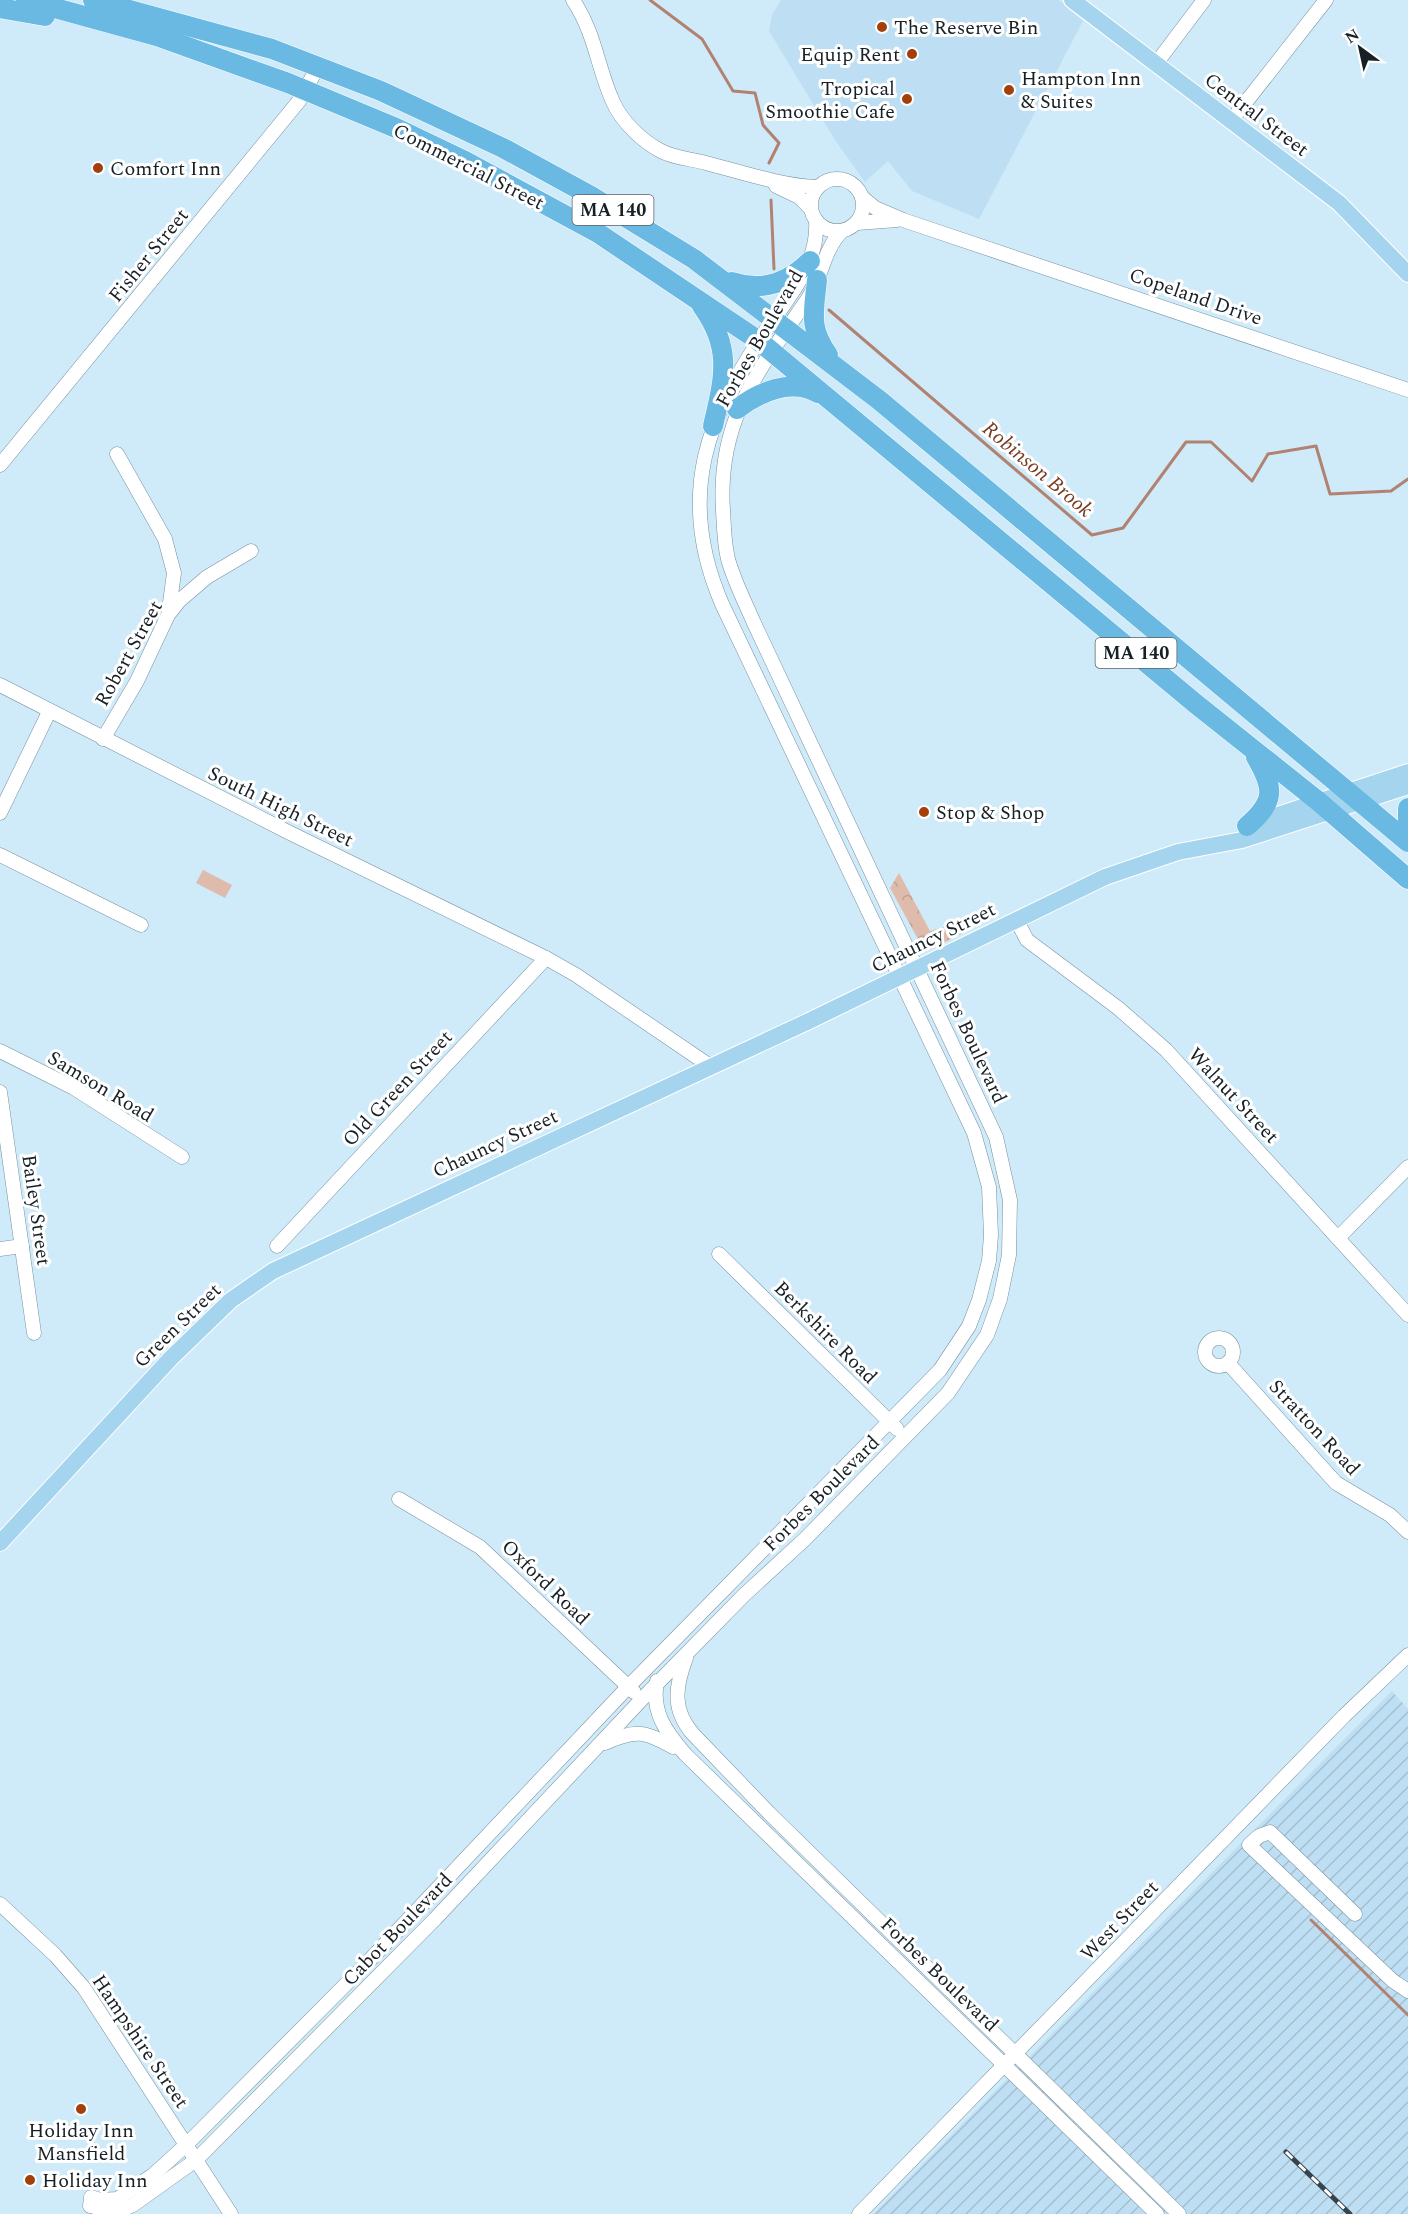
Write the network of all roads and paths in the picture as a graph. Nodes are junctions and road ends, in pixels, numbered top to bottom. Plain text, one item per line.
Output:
1 (26, 0) edge
2 (93, 0) edge
3 (573, 0) edge
4 (1072, 0) edge
5 (1204, 0) edge
6 (1326, 0) edge
7 (0, 8) edge
8 (158, 36) junction
9 (1155, 64) junction
10 (319, 65) junction
11 (306, 91) junction
12 (1231, 121) junction
13 (762, 177) junction
14 (818, 187) junction
15 (862, 197) junction
16 (813, 215) junction
17 (903, 220) junction
18 (856, 223) junction
19 (842, 231) junction
20 (810, 261) junction
21 (1407, 271) edge
22 (722, 279) junction
23 (817, 280) junction
24 (696, 299) junction
25 (781, 323) junction
26 (765, 346) junction
27 (834, 364) junction
28 (1408, 390) edge
29 (831, 401) junction
30 (737, 409) junction
31 (713, 426) junction
32 (117, 454) dead end
33 (0, 465) edge
34 (251, 551) dead end
35 (168, 615) junction
36 (0, 685) edge
37 (50, 712) junction
38 (103, 739) junction
39 (1250, 747) junction
40 (1408, 772) edge
41 (1408, 786) edge
42 (1353, 797) junction
43 (1324, 807) junction
44 (1408, 808) edge
45 (0, 813) edge
46 (1246, 826) junction
47 (1408, 830) edge
48 (1408, 842) edge
49 (1178, 852) junction
50 (0, 855) edge
51 (1408, 879) edge
52 (1016, 919) junction
53 (141, 925) dead end
54 (546, 958) junction
55 (918, 968) junction
56 (901, 976) junction
57 (0, 1051) edge
58 (710, 1066) junction
59 (0, 1092) edge
60 (182, 1157) dead end
61 (1408, 1167) edge
62 (428, 1197) joint
63 (1338, 1238) junction
64 (22, 1246) junction
65 (277, 1246) dead end
66 (0, 1249) edge
67 (719, 1254) dead end
68 (1408, 1316) edge
69 (34, 1333) dead end
70 (1228, 1363) dead end
71 (891, 1423) junction
72 (905, 1437) junction
73 (399, 1499) dead end
74 (1408, 1532) edge
75 (0, 1543) edge
76 (669, 1645) junction
77 (687, 1653) junction
78 (1408, 1655) edge
79 (657, 1685) junction
80 (627, 1688) junction
81 (643, 1698) junction
82 (656, 1706) junction
83 (682, 1721) junction
84 (597, 1746) junction
85 (685, 1754) junction
86 (1233, 1830) junction
87 (1249, 1845) junction
88 (0, 1904) edge
89 (1355, 1914) dead end
90 (1408, 1991) edge
91 (1010, 2060) junction
92 (186, 2145) junction
93 (196, 2160) junction
94 (231, 2214) edge
95 (859, 2214) edge
96 (1156, 2214) edge
97 (1179, 2214) edge

1 - 8 highway, Commercial Street / MA 140
2 - 10 highway, Commercial Street / MA 140
3 - 13 street
4 - 9 main road, Central Street
5 - 9 street
6 - 12 street
7 - 8 highway
8 - 11 highway, Commercial Street / MA 140
9 - 12 main road, Central Street
10 - 11 street, Fisher Street
10 - 22 highway, Commercial Street / MA 140
11 - 24 highway, Commercial Street / MA 140
11 - 33 street, Fisher Street
12 - 21 main road, Central Street
13 - 14 street
13 - 16 street
14 - 15 street
14 - 16 street
15 - 17 street, Copeland Drive
15 - 18 street
16 - 19 street
16 - 20 street, Forbes Boulevard
17 - 18 street
17 - 28 street, Copeland Drive
18 - 19 street
19 - 23 street, Forbes Boulevard
20 - 22 highway
20 - 25 street, Forbes Boulevard
22 - 25 highway, Commercial Street / MA 140
23 - 25 street, Forbes Boulevard
23 - 27 highway
24 - 26 highway, Commercial Street / MA 140
24 - 31 highway
25 - 26 street, Forbes Boulevard
25 - 27 highway, Commercial Street / MA 140
26 - 29 highway, Commercial Street / MA 140
26 - 30 street, Forbes Boulevard
26 - 31 street, Forbes Boulevard
27 - 42 highway, Commercial Street / MA 140
29 - 30 highway
29 - 39 highway, Commercial Street / MA 140
30 - 55 street, Forbes Boulevard
31 - 56 street, Forbes Boulevard
32 - 35 street
34 - 35 street, Robert Street
35 - 38 street, Robert Street
36 - 37 street, South High Street
37 - 38 street, South High Street
37 - 45 street
38 - 54 street, South High Street
39 - 43 highway, MA 140
39 - 46 highway
40 - 42 main road, Chauncy Street
41 - 42 main road, Chauncy Street
42 - 43 main road, Chauncy Street
42 - 48 highway, MA 140
43 - 46 main road, Chauncy Street
43 - 49 main road, Chauncy Street
43 - 51 highway, MA 140
44 - 47 highway
46 - 49 main road, Chauncy Street
49 - 52 main road, Chauncy Street
50 - 53 street
52 - 55 main road, Chauncy Street
52 - 63 street, Walnut Street
54 - 58 street
54 - 65 street, Old Green Street
55 - 56 main road, Chauncy Street
55 - 72 street, Forbes Boulevard
56 - 58 main road, Chauncy Street
56 - 71 street, Forbes Boulevard
57 - 60 street, Samson Road
58 - 62 main road, Chauncy Street
59 - 64 street, Bailey Street
61 - 63 street
62 - 75 main road, Green Street
63 - 68 street, Walnut Street
64 - 66 street
64 - 69 street, Bailey Street
67 - 71 street, Berkshire Road
70 - 74 street, Stratton Road
71 - 72 street, Berkshire Road
71 - 76 street, Forbes Boulevard
72 - 77 street, Forbes Boulevard
73 - 80 street, Oxford Road
76 - 79 street, Forbes Boulevard
76 - 80 street, Cabot Boulevard
77 - 79 street, Cabot Boulevard
77 - 83 street, Forbes Boulevard
78 - 86 street, West Street
79 - 81 street, Cabot Boulevard
79 - 82 street, Forbes Boulevard
80 - 81 street, Oxford Road
80 - 92 street, Cabot Boulevard
81 - 82 street, Oxford Road
81 - 84 street, Cabot Boulevard
82 - 83 street, Forbes Boulevard
82 - 85 street, Forbes Boulevard
83 - 91 street, Forbes Boulevard
84 - 85 street
84 - 93 street, Cabot Boulevard
85 - 91 street, Forbes Boulevard
86 - 87 street
86 - 91 street, West Street
87 - 89 street
87 - 90 street
88 - 92 street, Hampshire Street
91 - 95 street, West Street
91 - 96 street, Forbes Boulevard
91 - 97 street, Forbes Boulevard
92 - 93 street, Hampshire Street
92 - 93 street, Cabot Boulevard
93 - 94 street, Hampshire Street

